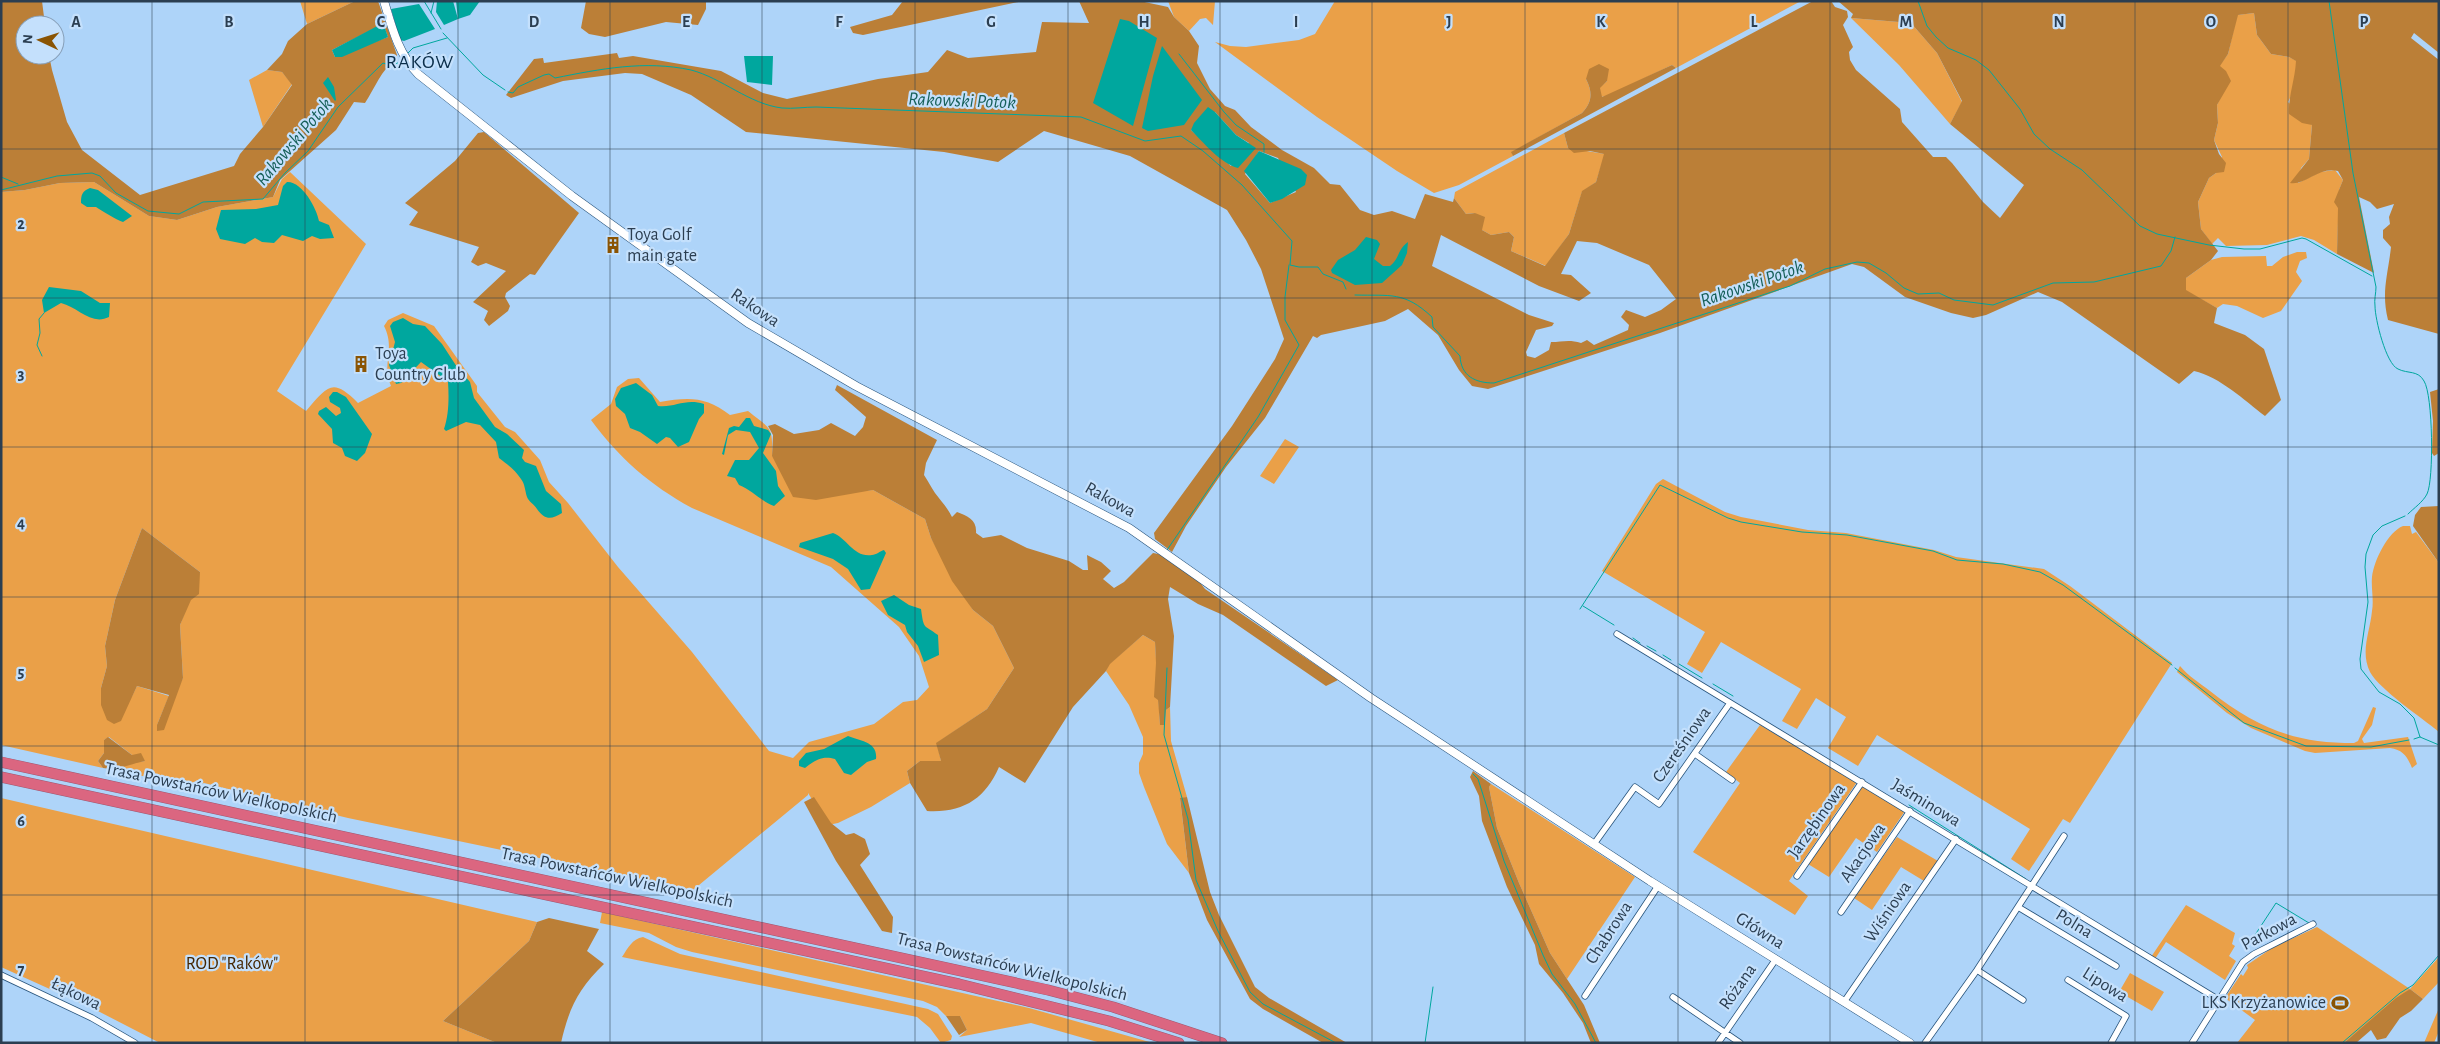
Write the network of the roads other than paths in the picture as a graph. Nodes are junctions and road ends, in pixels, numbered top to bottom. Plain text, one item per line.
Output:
1 (384, 1) edge
2 (1617, 634) dead end
3 (1730, 703) junction
4 (1695, 754) junction
5 (1, 762) edge
6 (1, 777) edge
7 (1732, 780) dead end
8 (1862, 782) junction
9 (1910, 811) junction
10 (2064, 836) dead end
11 (1956, 839) junction
12 (1594, 844) junction
13 (1797, 876) dead end
14 (1658, 886) junction
15 (2031, 886) junction
16 (2018, 907) junction
17 (1841, 912) dead end
18 (2314, 924) dead end
19 (1776, 959) junction
20 (2116, 966) dead end
21 (1977, 970) junction
22 (1, 975) edge
23 (2068, 980) dead end
24 (1585, 996) dead end
25 (1673, 997) dead end
26 (2023, 1000) dead end
27 (2219, 1000) junction
28 (1844, 1002) junction
29 (1725, 1032) junction
30 (135, 1043) edge
31 (1179, 1043) edge
32 (1222, 1043) edge
33 (1718, 1043) edge
34 (1740, 1043) edge
35 (1910, 1043) edge
36 (1925, 1043) edge
37 (2111, 1043) edge
38 (2192, 1043) edge

1 - 12 street, Rakowa
2 - 3 street, Jaśminowa
3 - 4 street, Czereśniowa
3 - 8 street, Jaśminowa
4 - 7 street
4 - 12 street, Czereśniowa
5 - 32 highway, Trasa Powstańców Wielkopolskich
6 - 31 highway, Trasa Powstańców Wielkopolskich
8 - 9 street, Jaśminowa
8 - 13 street, Jarzębinowa
9 - 11 street, Jaśminowa
9 - 17 street, Akacjowa
10 - 15 street
11 - 15 street, Jaśminowa
11 - 28 street, Wiśniowa
12 - 14 street, Główna
14 - 19 street, Główna
14 - 24 street, Chabrowa
15 - 16 street
15 - 27 street, Jaśminowa
16 - 20 street, Polna
16 - 21 street
18 - 27 street, Parkowa
19 - 28 street, Główna
19 - 29 street, Różana
21 - 26 street
21 - 36 street
22 - 30 street, Łąkowa
23 - 37 street, Lipowa
25 - 29 street, Różana
27 - 38 street, Parkowa
28 - 35 street, Główna
29 - 33 street, Różana
29 - 34 street, Różana

